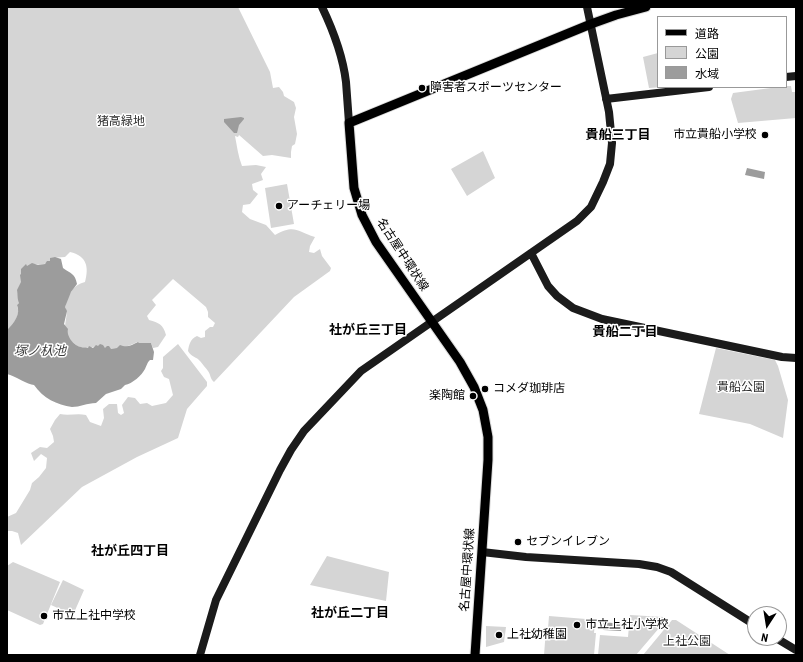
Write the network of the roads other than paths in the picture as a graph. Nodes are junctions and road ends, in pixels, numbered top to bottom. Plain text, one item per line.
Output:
1 (322, 7) edge
2 (587, 7) edge
3 (646, 7) edge
4 (591, 24) junction
5 (700, 88) edge
6 (606, 99) junction
7 (349, 123) junction
8 (531, 253) junction
9 (431, 322) junction
10 (796, 358) edge
11 (482, 552) junction
12 (747, 620) edge
13 (787, 645) edge
14 (796, 650) edge
15 (200, 655) edge
16 (475, 655) edge

1 - 7 street
2 - 4 street
3 - 4 main road
4 - 6 street
4 - 7 main road
5 - 6 street
6 - 8 street
7 - 9 main road, 名古屋中環状線
8 - 9 street
8 - 10 street
9 - 11 main road, 名古屋中環状線
9 - 15 street
11 - 12 street
11 - 16 main road, 名古屋中環状線
13 - 14 street

